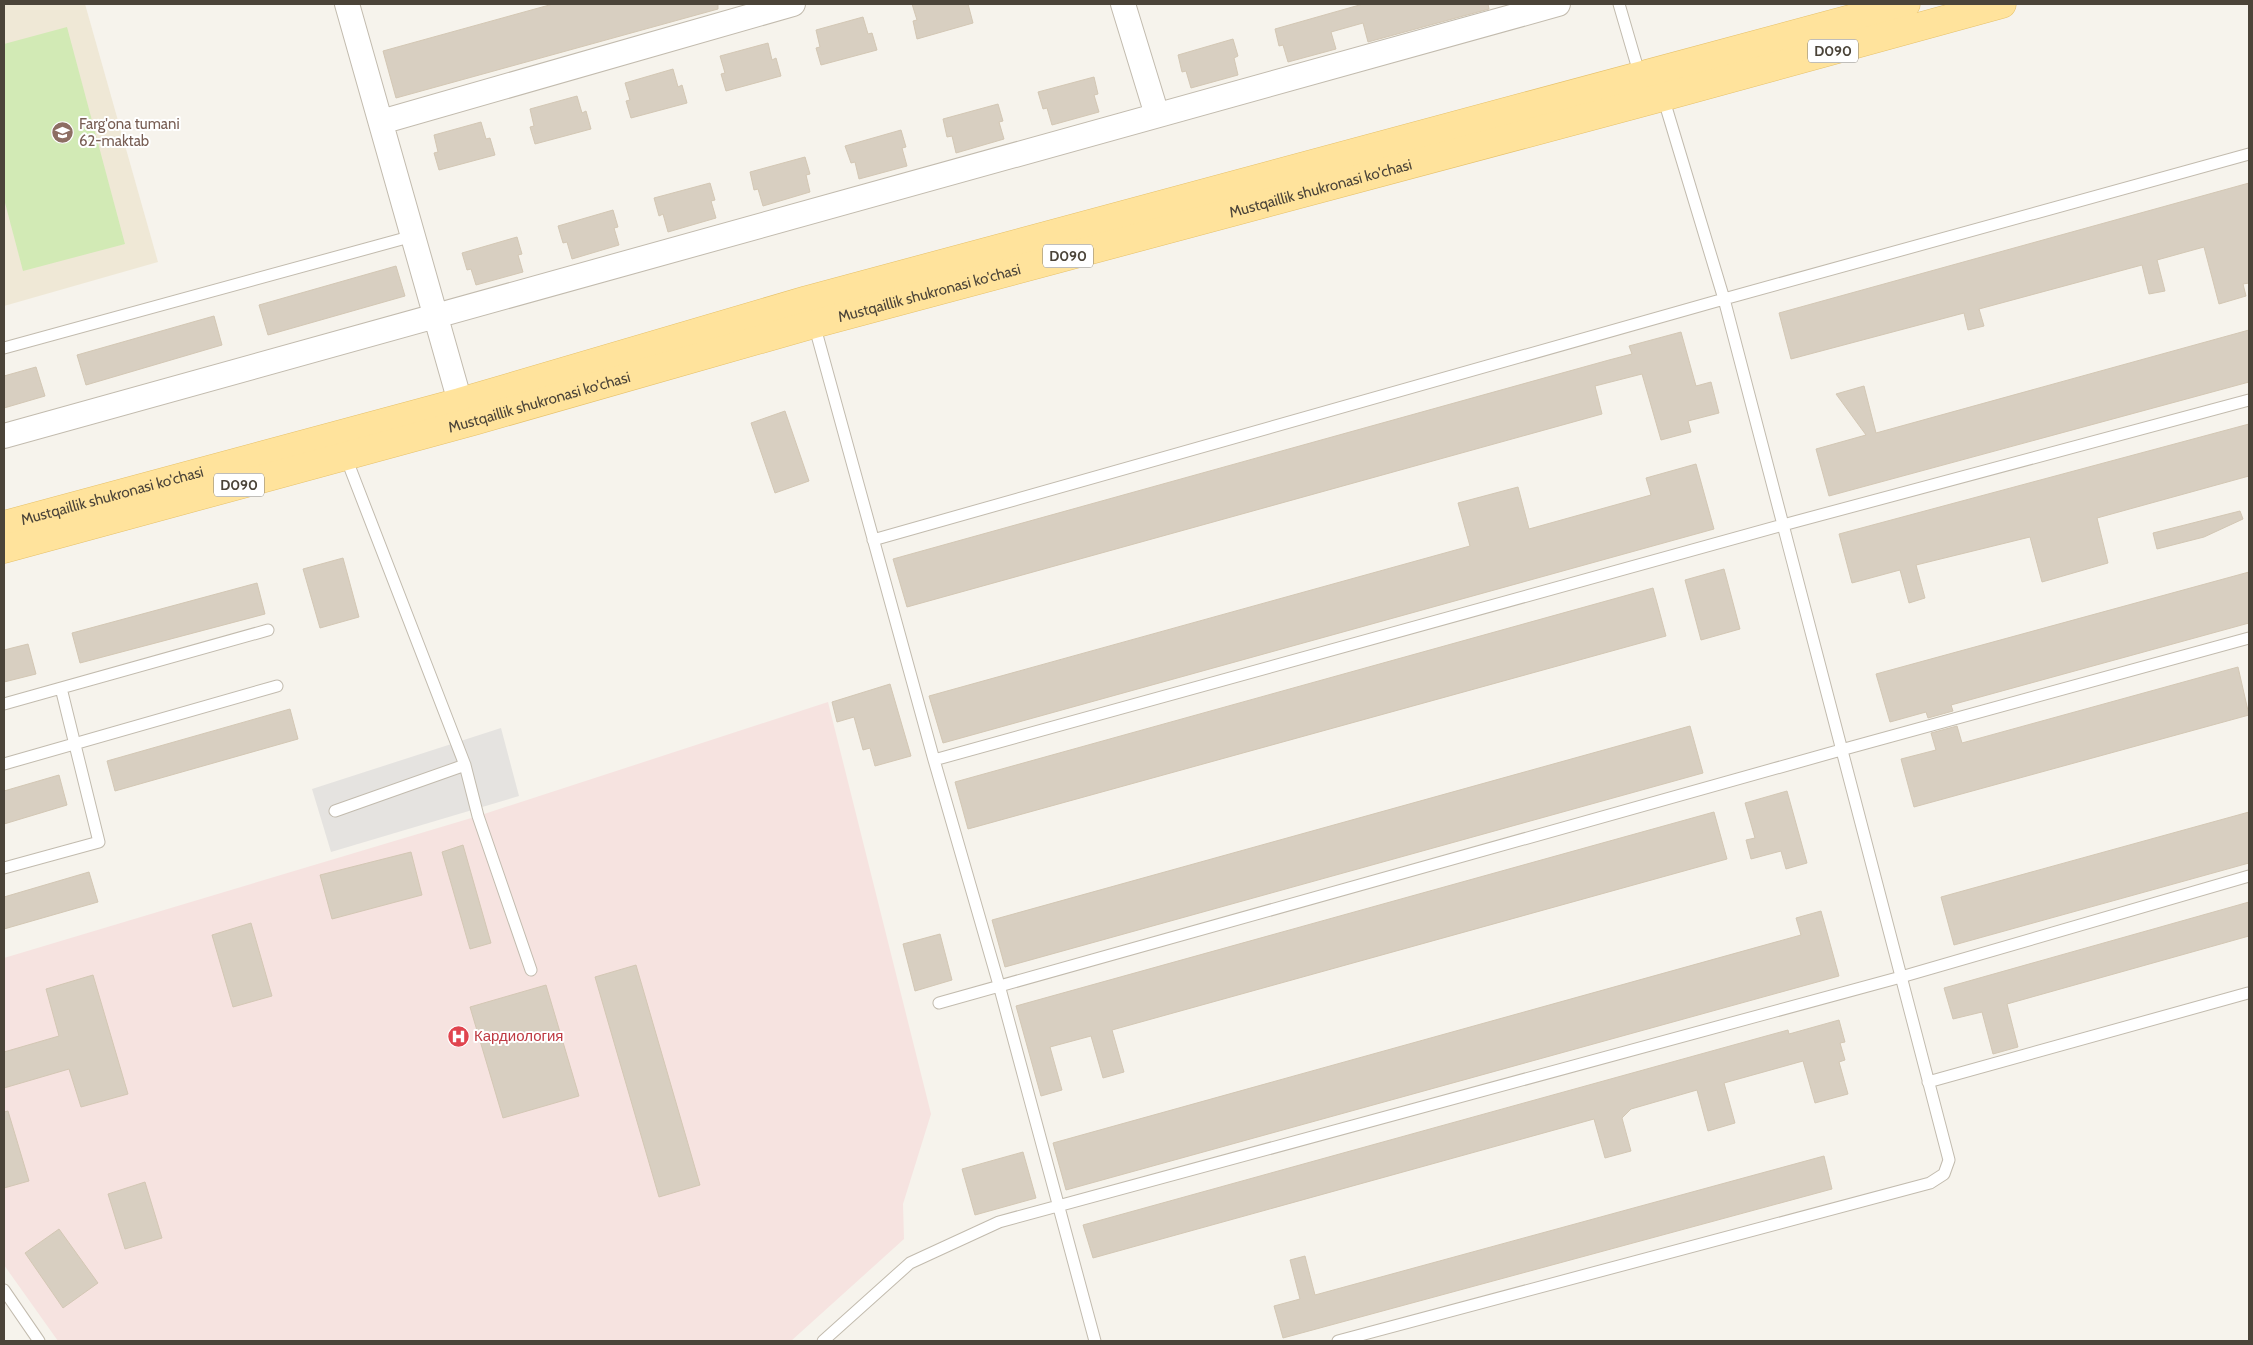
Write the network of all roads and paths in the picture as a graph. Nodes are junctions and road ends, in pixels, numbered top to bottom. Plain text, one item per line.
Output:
1 (347, 4) edge
2 (793, 4) edge
3 (1123, 4) edge
4 (1558, 4) edge
5 (1619, 4) edge
6 (1906, 4) edge
7 (2002, 4) edge
8 (1640, 76) junction
9 (1663, 98) junction
10 (1157, 115) junction
11 (381, 122) junction
12 (2249, 154) edge
13 (413, 236) junction
14 (1724, 299) junction
15 (435, 316) junction
16 (814, 324) junction
17 (4, 348) edge
18 (2249, 400) edge
19 (460, 402) junction
20 (4, 436) edge
21 (346, 455) junction
22 (4, 525) edge
23 (1783, 525) junction
24 (873, 540) junction
25 (4, 550) edge
26 (268, 630) dead end
27 (2249, 638) edge
28 (277, 686) dead end
29 (61, 688) junction
30 (4, 704) edge
31 (75, 744) junction
32 (1841, 750) junction
33 (934, 760) junction
34 (4, 764) edge
35 (465, 765) junction
36 (335, 811) dead end
37 (4, 868) edge
38 (2249, 876) edge
39 (531, 970) dead end
40 (1901, 978) junction
41 (999, 985) junction
42 (2248, 993) dead end
43 (938, 1003) dead end
44 (1928, 1082) junction
45 (1060, 1207) junction
46 (4, 1290) edge
47 (39, 1341) edge
48 (823, 1341) edge
49 (1095, 1341) edge
50 (1338, 1341) edge

1 - 11 street
2 - 11 street
3 - 10 street
4 - 10 street
5 - 8 lane
6 - 8 main road, D090
7 - 9 main road, Mustqaillik shukronasi ko'chasi / D090
8 - 19 main road, Mustqaillik shukronasi ko'chasi / D090
9 - 14 lane
9 - 16 main road, Mustqaillik shukronasi ko'chasi / D090
10 - 15 street
11 - 13 street
12 - 14 lane
13 - 15 street
13 - 17 lane
14 - 23 lane
14 - 24 lane
15 - 19 street
15 - 20 street
16 - 21 main road, Mustqaillik shukronasi ko'chasi / D090
16 - 24 lane
18 - 23 lane
19 - 22 main road, Mustqaillik shukronasi ko'chasi / D090
21 - 25 main road, Mustqaillik shukronasi ko'chasi / D090
21 - 35 lane
23 - 32 lane
23 - 33 lane
24 - 33 lane
26 - 29 lane
27 - 32 lane
28 - 31 lane
29 - 30 lane
29 - 31 lane
31 - 34 lane
31 - 37 lane
32 - 40 lane
32 - 41 lane
33 - 41 lane
35 - 36 lane
35 - 39 lane
38 - 40 lane
40 - 44 lane
40 - 45 lane
41 - 43 lane
41 - 45 lane
42 - 44 lane
44 - 50 lane
45 - 48 lane
45 - 49 lane
46 - 47 lane

